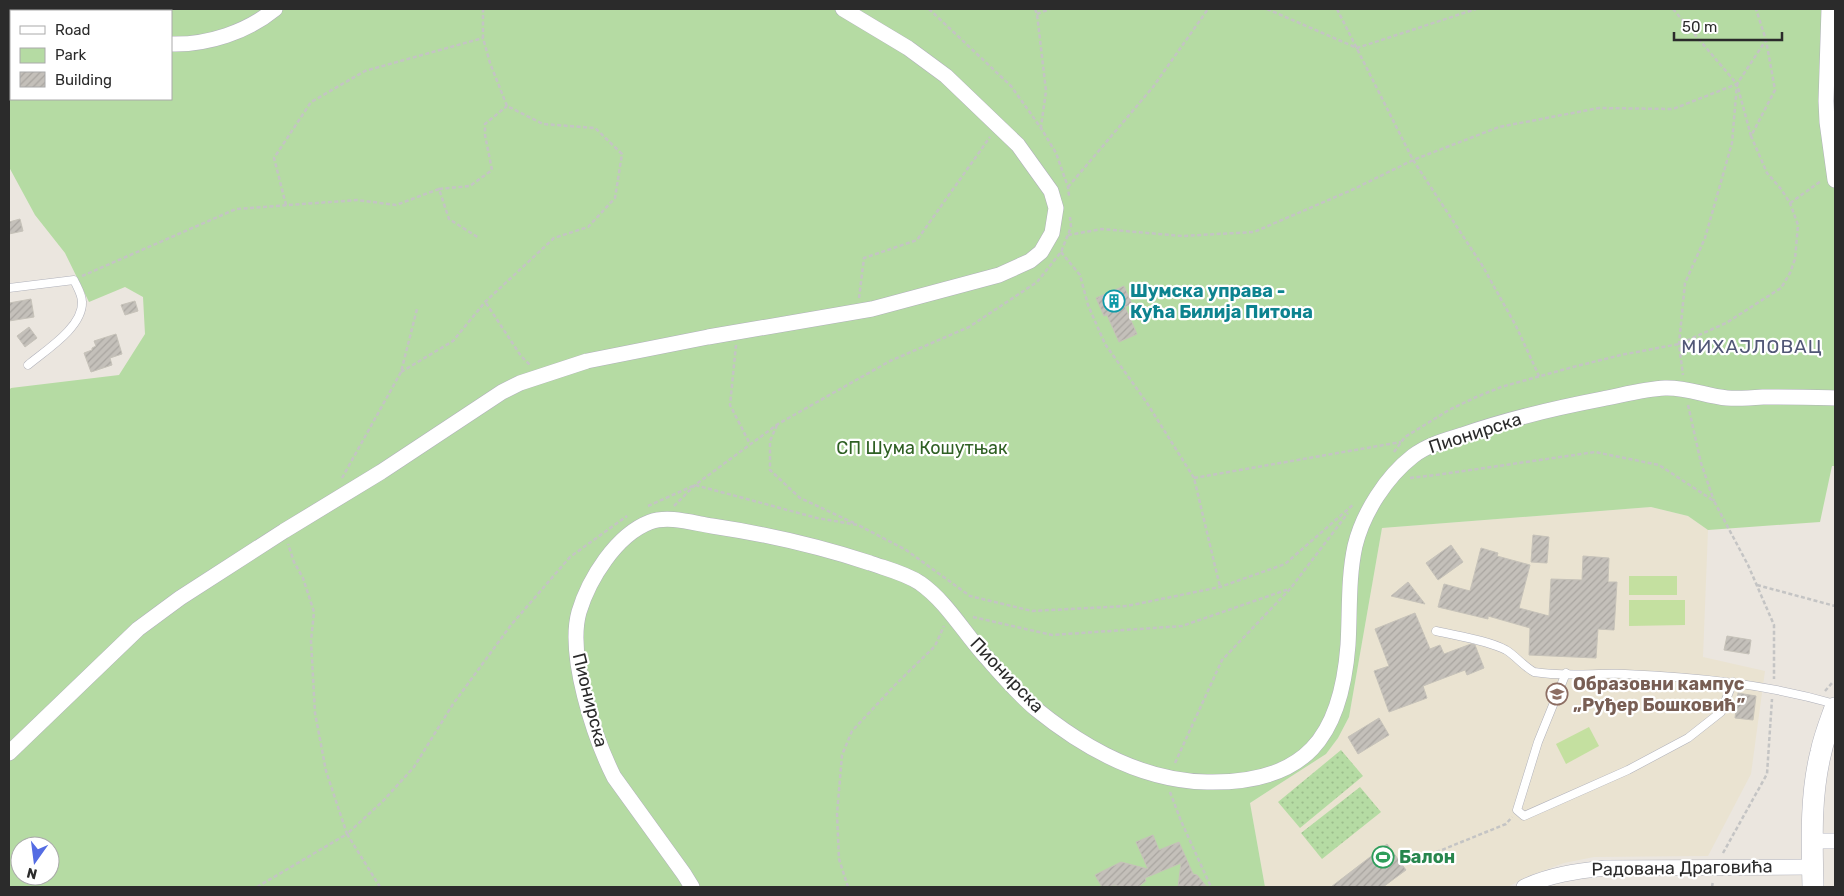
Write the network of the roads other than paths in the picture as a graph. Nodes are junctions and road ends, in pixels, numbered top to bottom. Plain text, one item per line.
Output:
1 (276, 9) edge
2 (843, 9) edge
3 (1830, 9) edge
4 (172, 44) edge
5 (1835, 176) edge
6 (9, 288) edge
7 (28, 365) dead end
8 (1835, 398) edge
9 (1436, 631) dead end
10 (1566, 673) junction
11 (1733, 682) junction
12 (1835, 704) edge
13 (1835, 708) edge
14 (9, 753) edge
15 (1813, 841) junction
16 (1835, 841) edge
17 (1812, 877) edge
18 (692, 887) edge
19 (1524, 887) edge

1 - 4 street
2 - 14 street
3 - 5 street
6 - 7 lane
8 - 18 street, Пионирска
9 - 10 lane
10 - 11 lane
10 - 11 lane
11 - 12 lane
13 - 15 street
15 - 16 street
15 - 17 street
17 - 19 street, Радована Драговића

